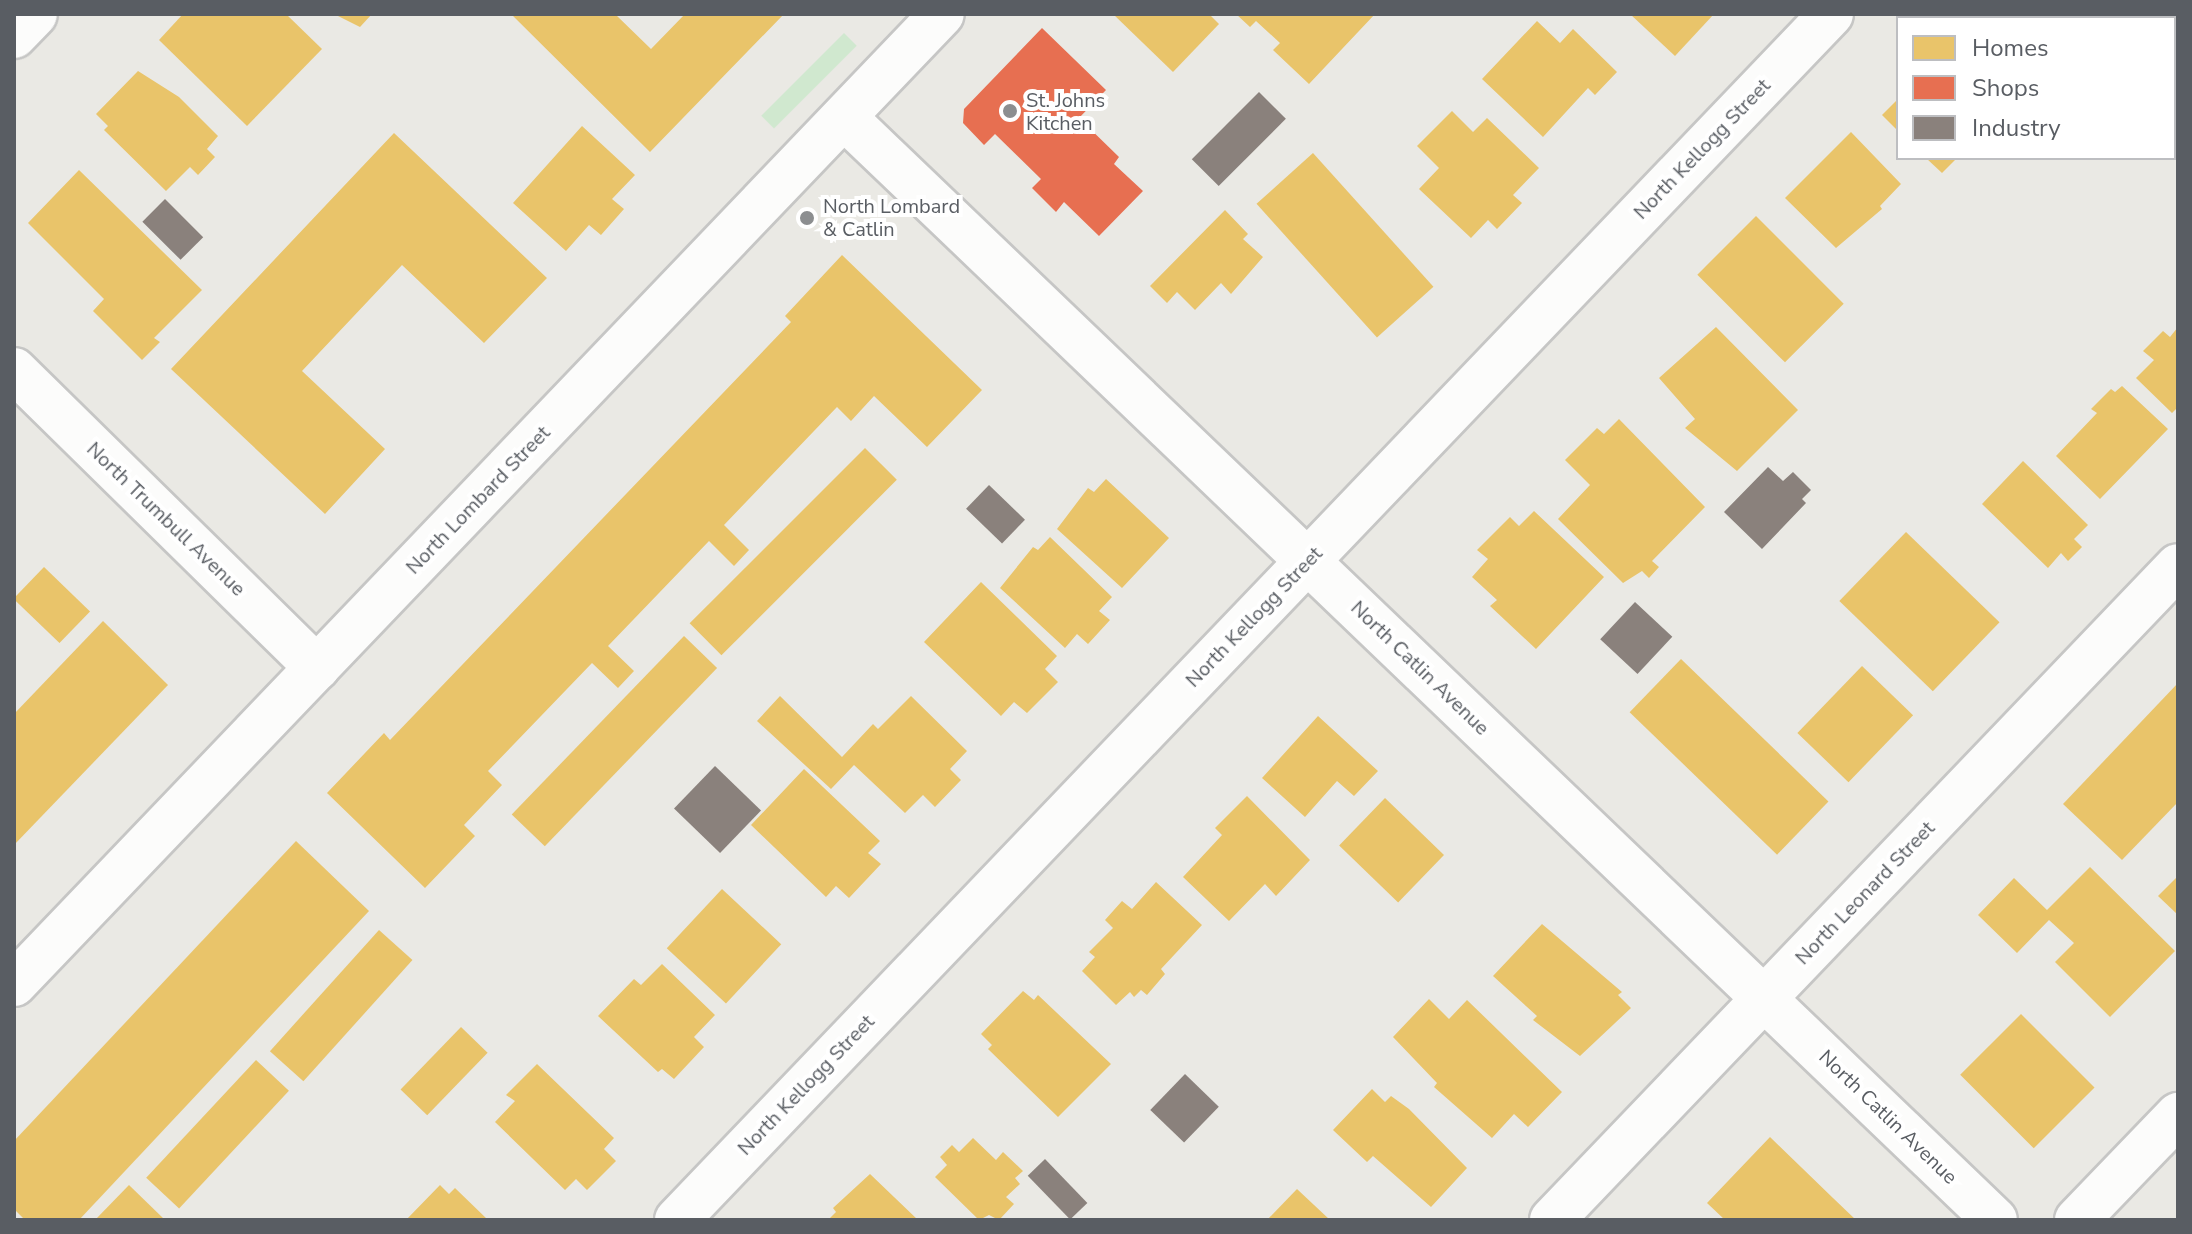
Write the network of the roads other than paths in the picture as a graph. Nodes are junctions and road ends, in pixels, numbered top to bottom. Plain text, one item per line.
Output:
1 (35, 14) edge
2 (942, 14) edge
3 (1831, 14) edge
4 (14, 36) edge
5 (844, 117) junction
6 (14, 370) edge
7 (1308, 561) junction
8 (2178, 566) edge
9 (317, 668) junction
10 (14, 984) edge
11 (1764, 999) junction
12 (2178, 1115) edge
13 (677, 1220) edge
14 (1552, 1220) edge
15 (1995, 1220) edge
16 (2077, 1220) edge

1 - 4 street
2 - 5 street, North Lombard Street
3 - 7 street, North Kellogg Street
5 - 7 street, North Catlin Avenue
5 - 9 street, North Lombard Street
6 - 9 street, North Trumbull Avenue
7 - 11 street, North Catlin Avenue
7 - 13 street, North Kellogg Street
8 - 11 street, North Leonard Street
9 - 10 street, North Lombard Street
11 - 14 street, North Leonard Street
11 - 15 street, North Catlin Avenue
12 - 16 street

